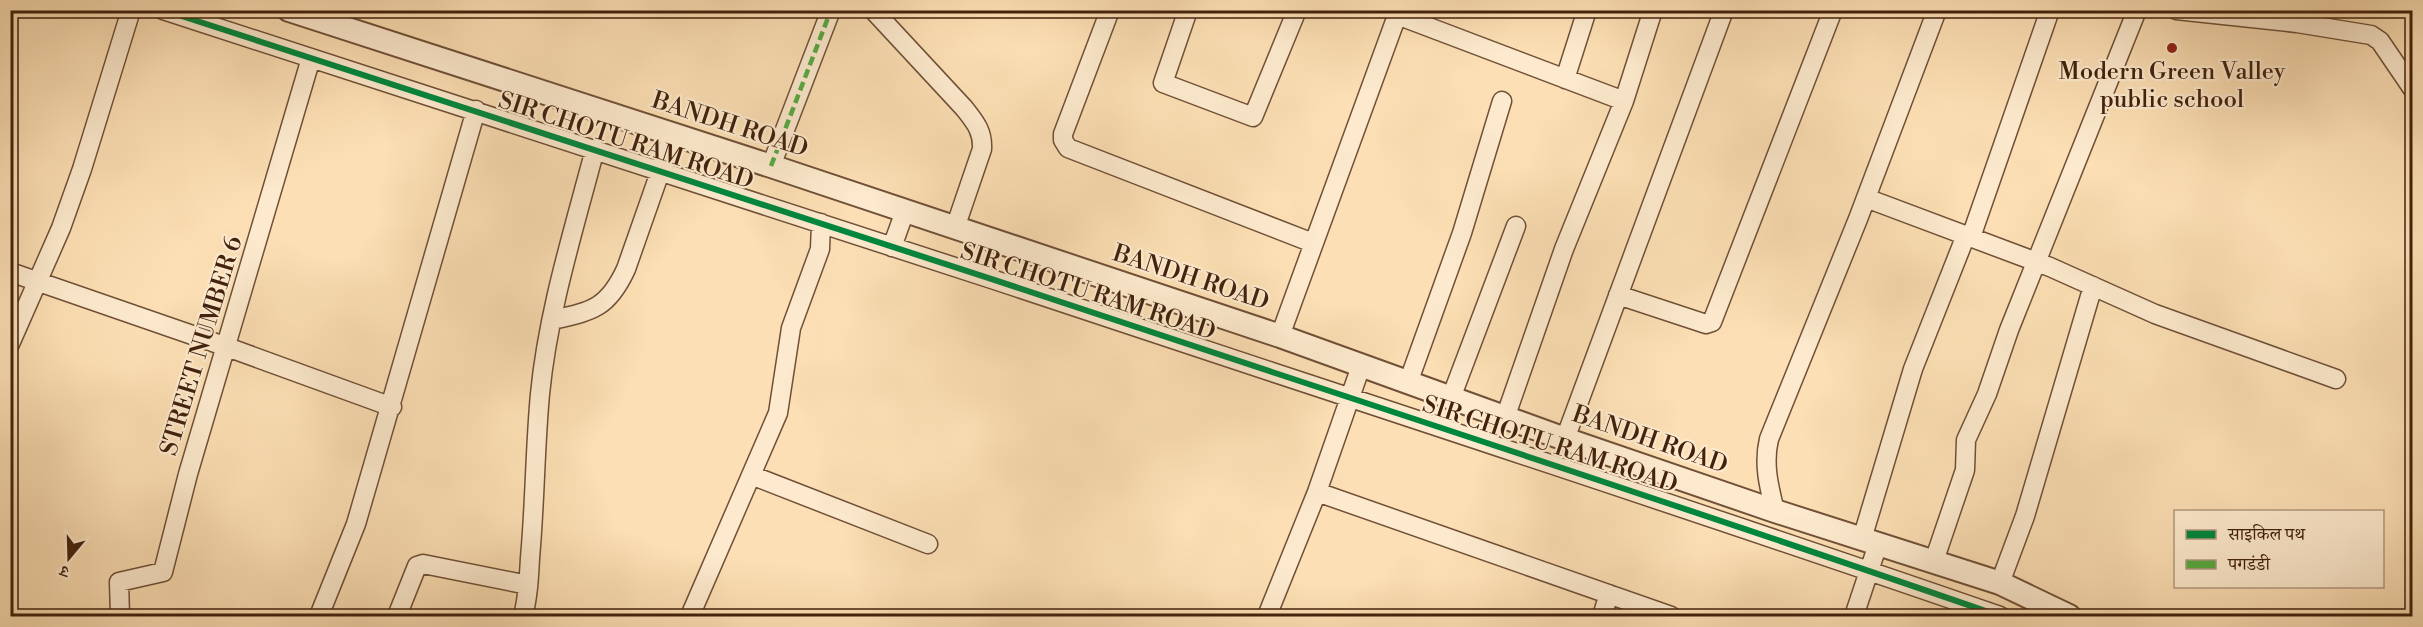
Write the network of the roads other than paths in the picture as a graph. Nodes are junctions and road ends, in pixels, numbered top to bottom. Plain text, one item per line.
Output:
1 (131, 10) edge
2 (163, 10) edge
3 (290, 10) edge
4 (831, 10) edge
5 (873, 10) edge
6 (1110, 10) edge
7 (1188, 10) edge
8 (1297, 10) edge
9 (1587, 10) edge
10 (1653, 10) edge
11 (1724, 10) edge
12 (1833, 10) edge
13 (1937, 10) edge
14 (2050, 10) edge
15 (2138, 10) edge
16 (2176, 10) edge
17 (1398, 13) edge
18 (311, 58) junction
19 (1565, 79) junction
20 (2412, 88) edge
21 (1502, 101) dead end
22 (1624, 101) junction
23 (476, 110) junction
24 (673, 135) junction
25 (595, 149) junction
26 (771, 166) junction
27 (662, 171) junction
28 (1866, 198) junction
29 (905, 212) junction
30 (821, 223) junction
31 (1516, 226) dead end
32 (955, 228) junction
33 (1968, 236) junction
34 (1313, 243) junction
35 (892, 247) junction
36 (2038, 262) junction
37 (10, 272) edge
38 (38, 282) junction
39 (2093, 286) junction
40 (1618, 295) junction
41 (552, 320) junction
42 (1280, 336) junction
43 (10, 344) edge
44 (227, 347) junction
45 (1361, 366) junction
46 (2336, 379) dead end
47 (1408, 383) junction
48 (1350, 398) junction
49 (1451, 398) junction
50 (392, 407) junction
51 (1505, 418) junction
52 (1565, 439) junction
53 (751, 475) junction
54 (1317, 492) junction
55 (1775, 511) junction
56 (1870, 542) junction
57 (928, 544) dead end
58 (1934, 561) junction
59 (1869, 571) junction
60 (2000, 583) junction
61 (528, 585) junction
62 (1609, 594) junction
63 (120, 616) edge
64 (319, 616) edge
65 (397, 616) edge
66 (523, 616) edge
67 (690, 616) edge
68 (1268, 616) edge
69 (1602, 616) edge
70 (1671, 616) edge
71 (1854, 616) edge
72 (2000, 616) edge
73 (2069, 616) edge

1 - 38 street
2 - 18 street, SIR CHOTU RAM ROAD
3 - 24 street, BANDH ROAD
4 - 26 street
5 - 32 street
6 - 34 street
7 - 8 street
9 - 19 street
10 - 22 street
11 - 40 street
12 - 40 street
13 - 28 street
14 - 33 street
15 - 36 street
16 - 20 street
17 - 19 street
17 - 34 street
18 - 23 street, SIR CHOTU RAM ROAD
18 - 44 street, STREET NUMBER 6
19 - 22 street
21 - 47 street
22 - 51 street
23 - 25 street, SIR CHOTU RAM ROAD
23 - 50 street
24 - 26 street, BANDH ROAD
24 - 27 street
25 - 27 street, SIR CHOTU RAM ROAD
25 - 41 street
26 - 29 street, BANDH ROAD
27 - 30 street, SIR CHOTU RAM ROAD
27 - 41 street
28 - 33 street
28 - 55 street
29 - 32 street, BANDH ROAD
29 - 35 street
30 - 35 street, SIR CHOTU RAM ROAD
30 - 53 street
31 - 49 street
32 - 42 street, BANDH ROAD
33 - 36 street
33 - 56 street
34 - 42 street
35 - 48 street, SIR CHOTU RAM ROAD
36 - 39 street
36 - 58 street
37 - 38 street
38 - 43 street
38 - 44 street
39 - 46 street
39 - 60 street
40 - 52 street
41 - 61 street
42 - 45 street, BANDH ROAD
44 - 50 street
44 - 63 street, STREET NUMBER 6
45 - 47 street, BANDH ROAD
45 - 48 street
47 - 49 street, BANDH ROAD
48 - 54 street
48 - 59 street, SIR CHOTU RAM ROAD
49 - 51 street, BANDH ROAD
50 - 64 street
51 - 52 street, BANDH ROAD
52 - 55 street, BANDH ROAD
53 - 57 street
53 - 67 street
54 - 62 street
54 - 68 street
55 - 56 street, BANDH ROAD
56 - 58 street, BANDH ROAD
56 - 59 street
58 - 60 street, BANDH ROAD
59 - 71 street
59 - 72 street, SIR CHOTU RAM ROAD
60 - 73 street, BANDH ROAD
61 - 65 street
61 - 66 street
62 - 69 street
62 - 70 street

